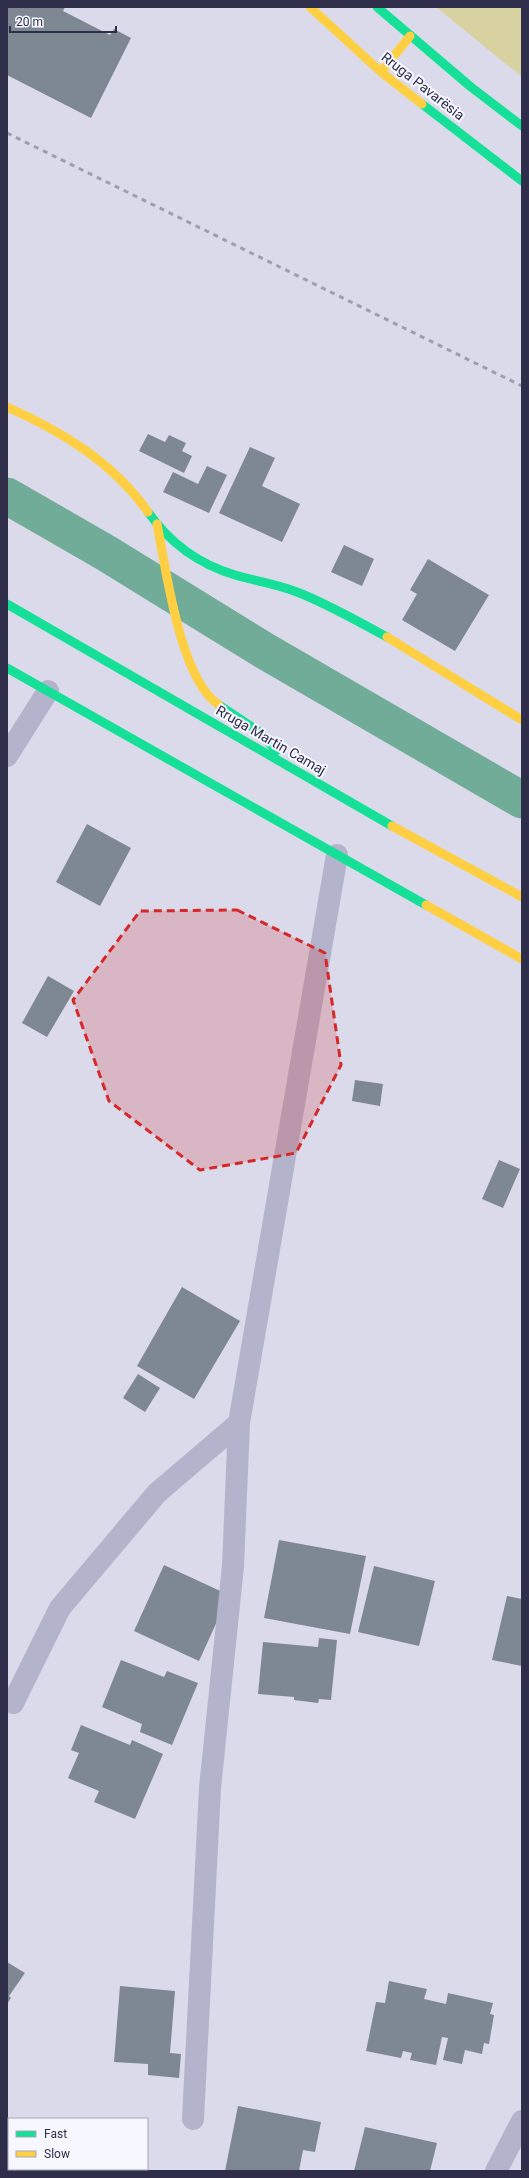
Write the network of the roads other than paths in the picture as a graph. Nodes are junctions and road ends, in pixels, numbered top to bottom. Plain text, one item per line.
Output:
1 (310, 7) edge
2 (377, 7) edge
3 (410, 36) junction
4 (381, 72) junction
5 (522, 126) edge
6 (522, 181) edge
7 (7, 407) edge
8 (157, 524) junction
9 (7, 604) edge
10 (7, 668) edge
11 (48, 691) junction
12 (522, 720) edge
13 (7, 756) edge
14 (288, 766) junction
15 (337, 855) junction
16 (522, 897) edge
17 (522, 959) edge
18 (239, 1423) junction
19 (13, 1703) dead end
20 (193, 2119) dead end
21 (522, 2121) edge
22 (496, 2171) edge

1 - 4 main road, Rruga Pavarësia
2 - 3 main road, Rruga Pavarësia
3 - 4 main road
3 - 5 main road, Rruga Pavarësia
4 - 6 main road, Rruga Pavarësia
7 - 8 main road
8 - 12 main road
8 - 14 main road
9 - 14 main road, Rruga Martin Camaj
10 - 11 main road
11 - 13 street
11 - 15 main road
14 - 16 main road, Rruga Martin Camaj
15 - 17 main road
15 - 18 street
18 - 19 street
18 - 20 street
21 - 22 street

